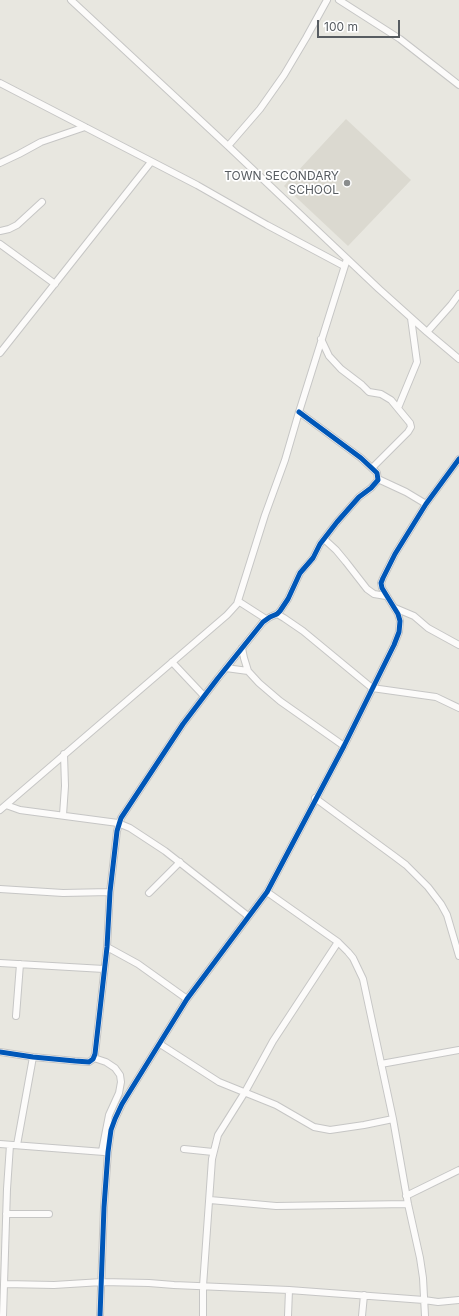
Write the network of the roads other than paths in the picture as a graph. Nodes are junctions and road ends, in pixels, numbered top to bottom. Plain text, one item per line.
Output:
1 (71, 0) edge
2 (327, 0) edge
3 (339, 0) edge
4 (0, 83) edge
5 (459, 85) edge
6 (85, 126) junction
7 (228, 146) junction
8 (151, 162) junction
9 (0, 163) edge
10 (42, 202) dead end
11 (0, 231) edge
12 (0, 244) edge
13 (347, 259) junction
14 (344, 266) junction
15 (55, 284) junction
16 (459, 294) edge
17 (411, 318) junction
18 (427, 332) junction
19 (322, 339) junction
20 (0, 353) edge
21 (459, 358) edge
22 (398, 408) junction
23 (298, 412) junction
24 (459, 459) edge
25 (372, 468) junction
26 (378, 479) junction
27 (426, 504) junction
28 (324, 539) junction
29 (386, 596) junction
30 (238, 601) junction
31 (395, 608) junction
32 (277, 614) junction
33 (266, 619) junction
34 (459, 645) edge
35 (242, 648) junction
36 (172, 662) junction
37 (226, 668) junction
38 (248, 671) junction
39 (372, 688) junction
40 (204, 696) junction
41 (459, 708) edge
42 (344, 746) junction
43 (64, 754) junction
44 (316, 798) junction
45 (6, 805) junction
46 (0, 810) edge
47 (63, 815) junction
48 (118, 823) junction
49 (180, 862) junction
50 (0, 889) edge
51 (110, 892) junction
52 (267, 892) junction
53 (149, 893) dead end
54 (248, 916) junction
55 (338, 942) junction
56 (108, 947) junction
57 (459, 956) edge
58 (0, 963) edge
59 (20, 964) junction
60 (104, 969) junction
61 (187, 999) junction
62 (16, 1016) dead end
63 (160, 1044) junction
64 (459, 1050) edge
65 (0, 1052) edge
66 (33, 1057) junction
67 (94, 1058) junction
68 (381, 1064) junction
69 (245, 1092) junction
70 (393, 1119) junction
71 (0, 1144) edge
72 (13, 1145) junction
73 (184, 1149) dead end
74 (105, 1152) junction
75 (213, 1152) junction
76 (459, 1170) edge
77 (406, 1196) junction
78 (210, 1200) junction
79 (408, 1204) junction
80 (6, 1214) junction
81 (49, 1214) dead end
82 (102, 1282) junction
83 (5, 1284) junction
84 (203, 1286) junction
85 (289, 1290) junction
86 (364, 1295) junction
87 (424, 1300) junction
88 (459, 1300) edge
89 (3, 1316) edge
90 (100, 1316) edge
91 (203, 1316) edge
92 (288, 1316) edge
93 (362, 1316) edge
94 (425, 1316) edge

1 - 7 street
2 - 7 street
3 - 5 street
4 - 6 street
6 - 8 street
6 - 9 street
7 - 13 street
8 - 14 street
8 - 15 street
10 - 11 street
12 - 15 street
13 - 14 street
13 - 17 street
14 - 19 street
15 - 20 street
16 - 18 street
17 - 18 street
17 - 22 street
18 - 21 street
19 - 22 street
19 - 23 street
22 - 25 street
23 - 25 street
23 - 30 street
24 - 27 street
25 - 26 street
26 - 27 street
26 - 28 street
27 - 29 street
28 - 29 street
28 - 32 street
29 - 31 street
30 - 33 street
30 - 36 street
31 - 34 street
31 - 39 street
32 - 33 street
32 - 39 street
33 - 35 street
35 - 37 street
35 - 38 street
36 - 40 street
36 - 43 street
37 - 38 street
37 - 40 street
38 - 42 street
39 - 41 street
39 - 42 street
40 - 48 street
42 - 44 street
43 - 45 street
43 - 47 street
44 - 52 street
44 - 57 street
45 - 46 street
45 - 47 street
47 - 48 street
48 - 49 street
48 - 51 street
49 - 53 street
49 - 54 street
50 - 51 street
51 - 56 street
52 - 54 street
52 - 55 street
54 - 61 street
55 - 68 street
55 - 69 street
56 - 60 street
56 - 61 street
58 - 59 street
59 - 60 street
59 - 62 street
60 - 67 street
61 - 63 street
63 - 69 street
63 - 74 street
64 - 68 street
65 - 66 street
66 - 67 street
66 - 72 street
67 - 74 street
68 - 70 street
69 - 70 street
69 - 75 street
70 - 77 street
71 - 72 street
72 - 74 street
72 - 80 street
73 - 75 street
74 - 82 street
75 - 78 street
76 - 77 street
77 - 79 street
78 - 79 street
78 - 84 street
79 - 87 street
80 - 81 street
80 - 83 street
82 - 83 street
82 - 84 street
82 - 90 street
83 - 89 street
84 - 85 street
84 - 91 street
85 - 86 street
85 - 92 street
86 - 87 street
86 - 93 street
87 - 88 street
87 - 94 street

